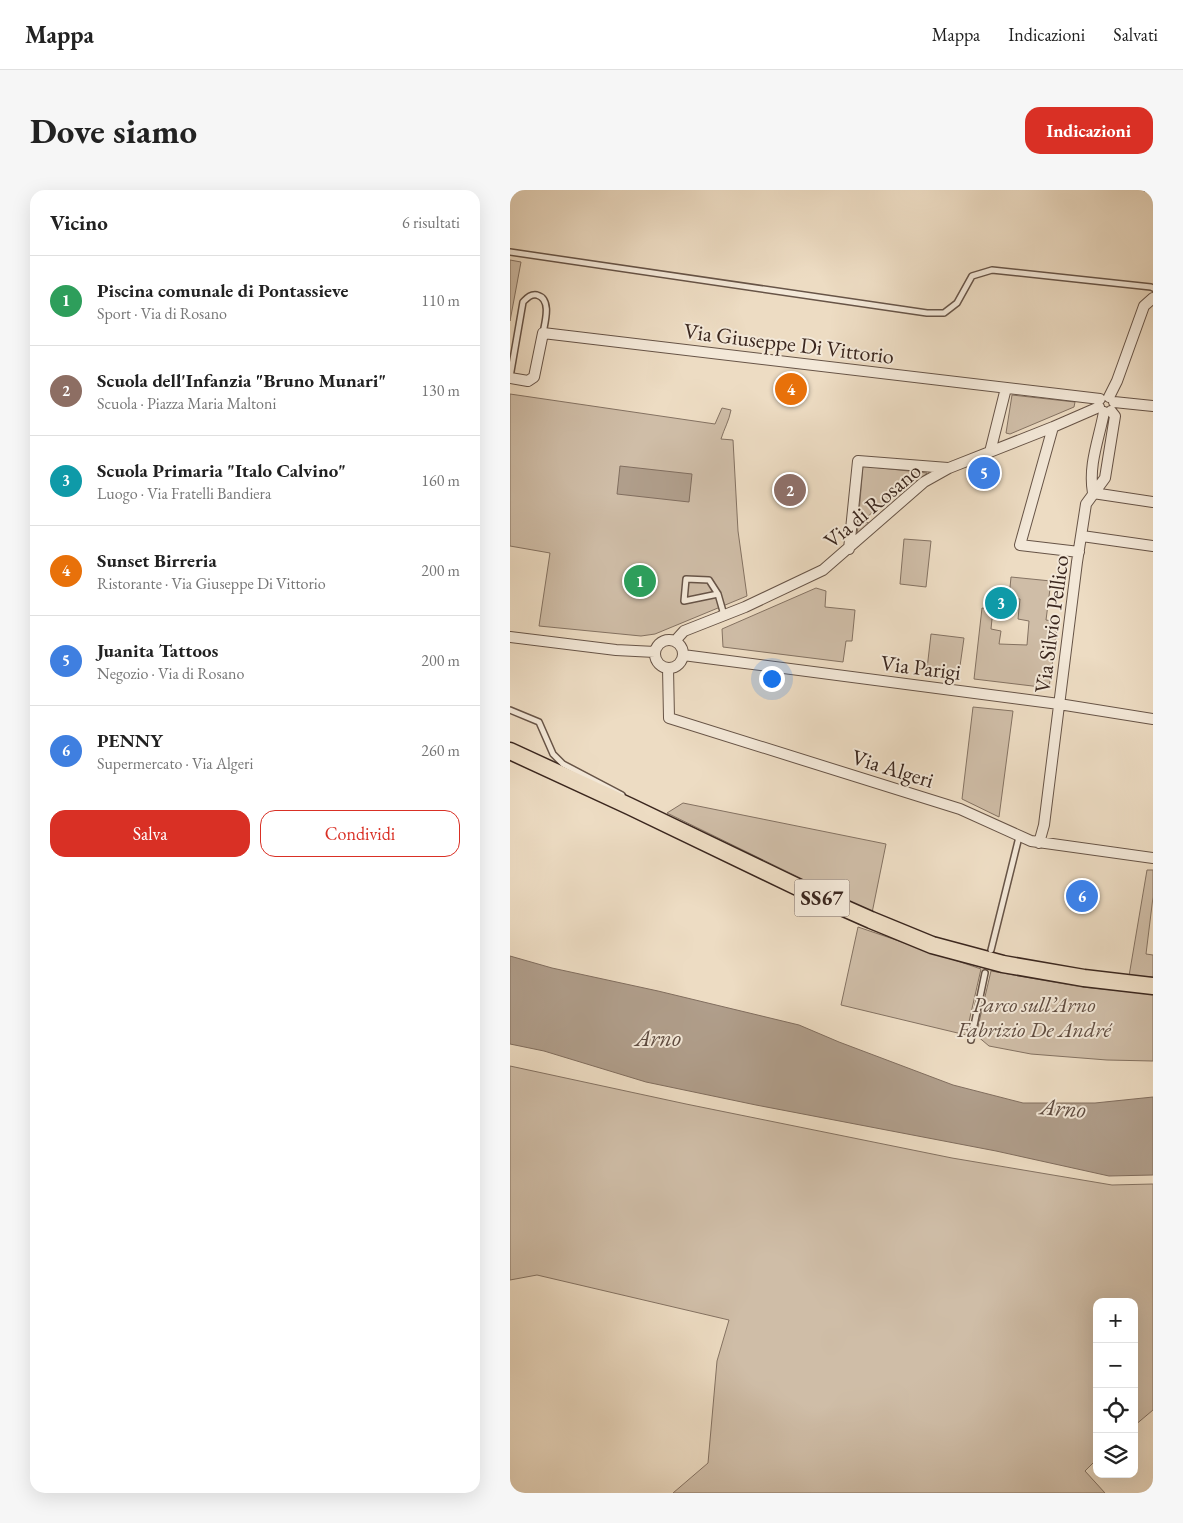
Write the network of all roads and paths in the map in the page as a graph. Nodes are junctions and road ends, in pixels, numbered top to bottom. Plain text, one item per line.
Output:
1 (510, 252) edge
2 (1153, 288) edge
3 (1153, 298) edge
4 (543, 333) junction
5 (510, 378) edge
6 (1006, 388) junction
7 (1106, 405) junction
8 (1153, 406) edge
9 (1053, 427) junction
10 (990, 452) junction
11 (949, 468) junction
12 (1093, 493) junction
13 (1153, 502) edge
14 (1082, 536) junction
15 (1153, 546) edge
16 (849, 549) junction
17 (1079, 552) junction
18 (718, 594) junction
19 (724, 615) junction
20 (510, 637) edge
21 (675, 641) junction
22 (654, 652) junction
23 (683, 654) junction
24 (668, 668) junction
25 (1059, 704) junction
26 (510, 710) edge
27 (1153, 719) edge
28 (510, 751) edge
29 (629, 806) junction
30 (1018, 837) junction
31 (1035, 842) junction
32 (1153, 858) edge
33 (991, 950) dead end
34 (985, 973) dead end
35 (1153, 986) edge
36 (971, 1040) dead end

1 - 2 lane
3 - 7 street, Via Silvio Pellico
4 - 5 street
4 - 5 lane
4 - 6 street, Via Giuseppe Di Vittorio
6 - 7 street, Via Giuseppe Di Vittorio
6 - 10 street
7 - 8 street, Via Giuseppe Di Vittorio
7 - 9 street, Via di Rosano
7 - 12 street, Via Silvio Pellico
7 - 12 street
9 - 10 street, Via di Rosano
9 - 17 street
10 - 11 street, Via di Rosano
11 - 16 street, Via di Rosano
11 - 16 street
12 - 13 street
12 - 14 street, Via Silvio Pellico
14 - 15 street
14 - 17 street, Via Silvio Pellico
16 - 19 street, Via di Rosano
17 - 25 street, Via Silvio Pellico
18 - 18 lane
18 - 19 lane
19 - 21 street, Via di Rosano
20 - 22 street
21 - 22 street, Via di Rosano
21 - 23 street
22 - 24 street
23 - 24 street
23 - 25 street, Via Parigi
24 - 30 street, Via Algeri
25 - 27 street, Via Parigi
25 - 31 street, Via Silvio Pellico
26 - 29 lane
28 - 29 main road, SS67
29 - 35 main road, SS67
30 - 31 street, Via Algeri
30 - 33 lane
31 - 32 street, Via Algeri
34 - 36 lane

